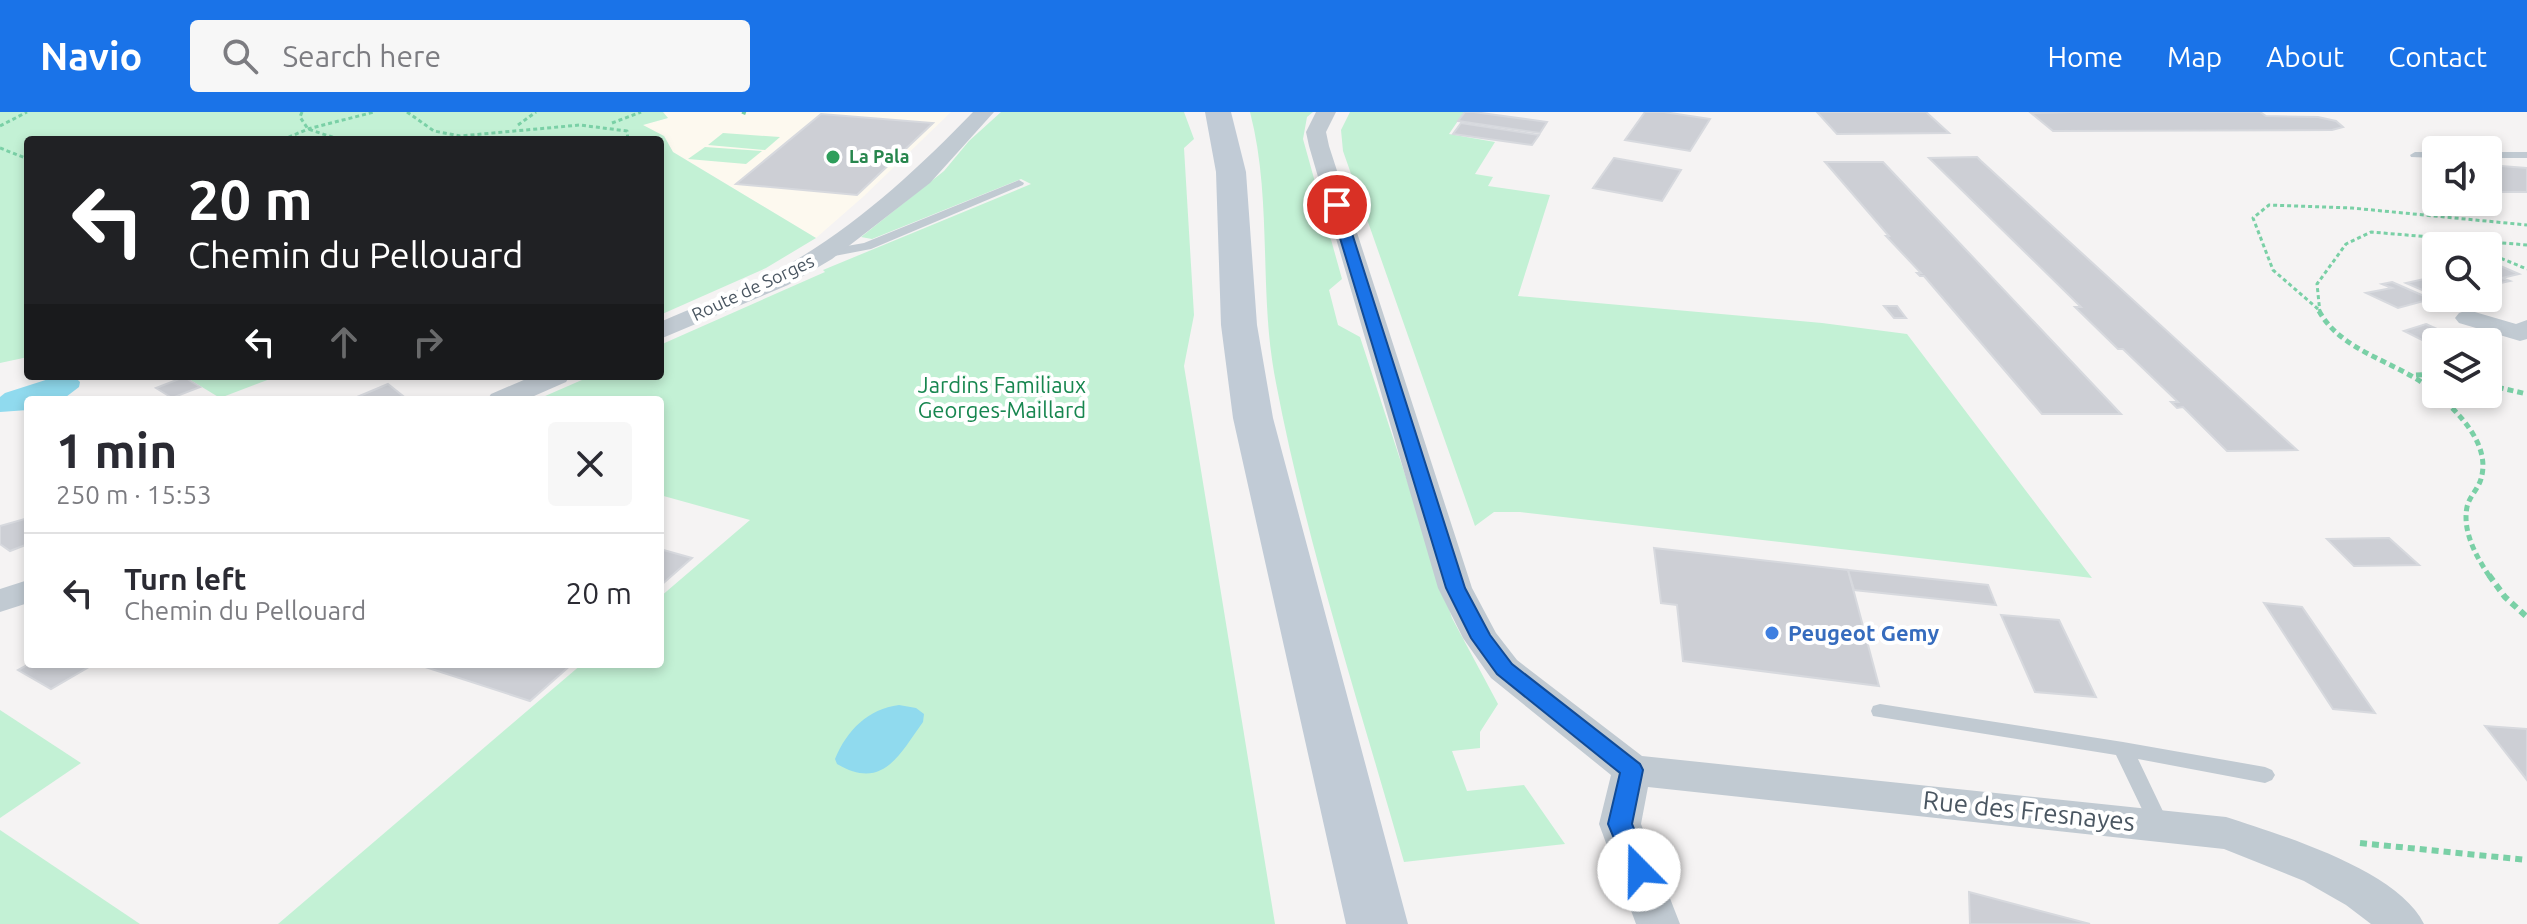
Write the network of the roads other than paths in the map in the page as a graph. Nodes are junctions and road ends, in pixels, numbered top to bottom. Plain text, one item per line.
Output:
1 (984, 112) edge
2 (1218, 112) edge
3 (1326, 112) edge
4 (2415, 155) dead end
5 (2422, 155) edge
6 (2502, 155) edge
7 (2527, 155) edge
8 (1019, 183) dead end
9 (824, 254) junction
10 (2468, 318) dead end
11 (2527, 328) edge
12 (664, 329) edge
13 (547, 380) edge
14 (510, 396) edge
15 (24, 592) edge
16 (0, 601) edge
17 (1880, 711) dead end
18 (2123, 749) junction
19 (1632, 770) junction
20 (2265, 775) dead end
21 (2160, 826) junction
22 (1377, 924) edge
23 (1658, 924) edge
24 (2402, 924) edge

1 - 9 street, Route de Sorges
2 - 22 main road
3 - 19 street
4 - 5 lane
6 - 7 lane
8 - 9 lane
9 - 12 street, Route de Sorges
10 - 11 street
13 - 14 street
15 - 16 street
17 - 18 lane
18 - 20 lane
18 - 21 lane
19 - 21 street, Rue des Fresnayes
19 - 23 street
21 - 24 street, Rue des Fresnayes

